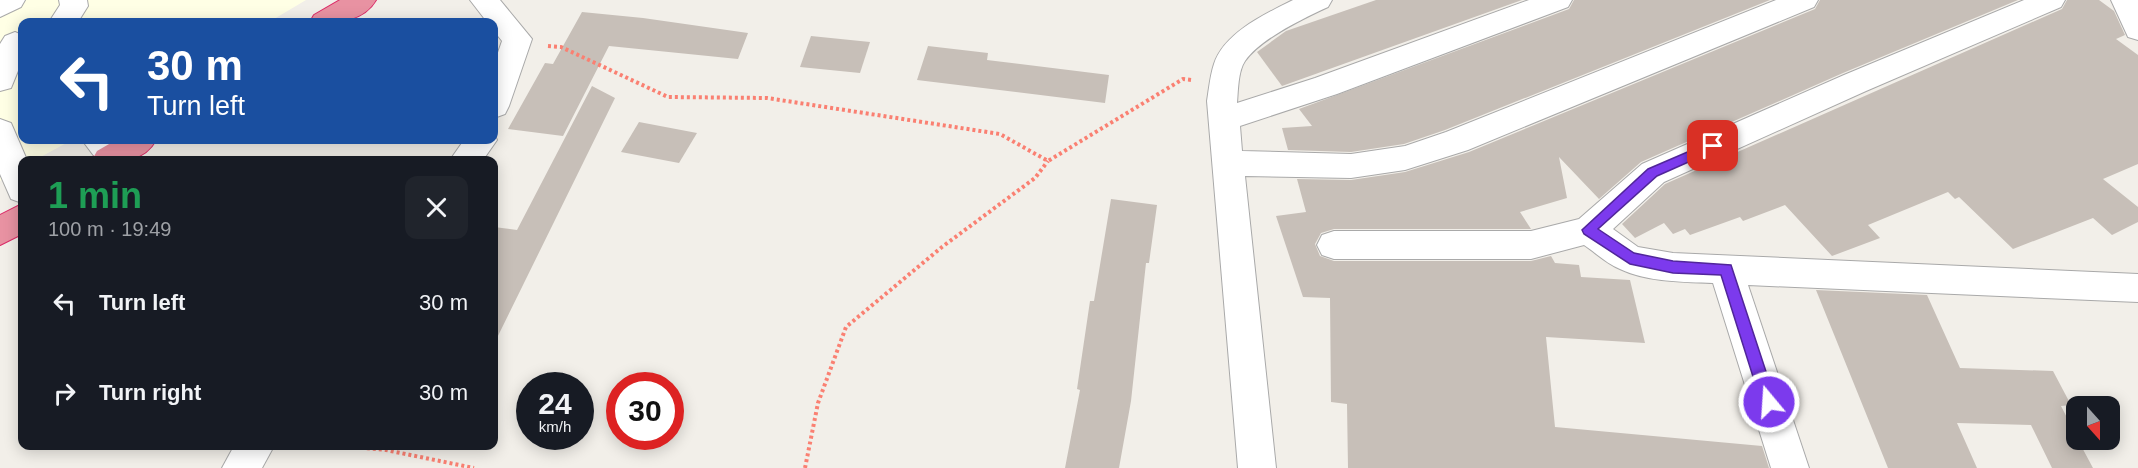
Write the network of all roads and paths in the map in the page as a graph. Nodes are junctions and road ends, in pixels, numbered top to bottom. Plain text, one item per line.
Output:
1 (73, 0) edge
2 (362, 0) edge
3 (484, 0) edge
4 (1318, 0) edge
5 (1558, 0) edge
6 (1804, 0) edge
7 (2051, 0) edge
8 (2125, 0) edge
9 (66, 18) edge
10 (331, 18) edge
11 (2138, 30) edge
12 (517, 39) junction
13 (12, 42) edge
14 (0, 80) edge
15 (1225, 85) junction
16 (498, 94) edge
17 (1224, 118) junction
18 (0, 131) edge
19 (130, 144) edge
20 (106, 153) edge
21 (1048, 161) junction
22 (1227, 164) junction
23 (18, 179) edge
24 (18, 220) edge
25 (1589, 230) junction
26 (0, 232) edge
27 (1334, 245) dead end
28 (1726, 269) junction
29 (2138, 288) edge
30 (252, 450) edge
31 (386, 450) edge
32 (241, 468) edge
33 (474, 468) edge
34 (805, 468) edge
35 (1257, 468) edge
36 (1790, 468) edge

1 - 9 street
2 - 10 highway
3 - 12 street
4 - 15 street
5 - 17 street
6 - 22 street
7 - 25 street
8 - 11 street
12 - 16 street
12 - 21 path
13 - 14 street
15 - 17 street
15 - 21 path
17 - 22 street
18 - 23 street
19 - 20 highway
21 - 34 path
22 - 35 street
24 - 26 highway
25 - 27 street
25 - 28 street
28 - 29 street
28 - 36 street
30 - 32 street
31 - 33 path

